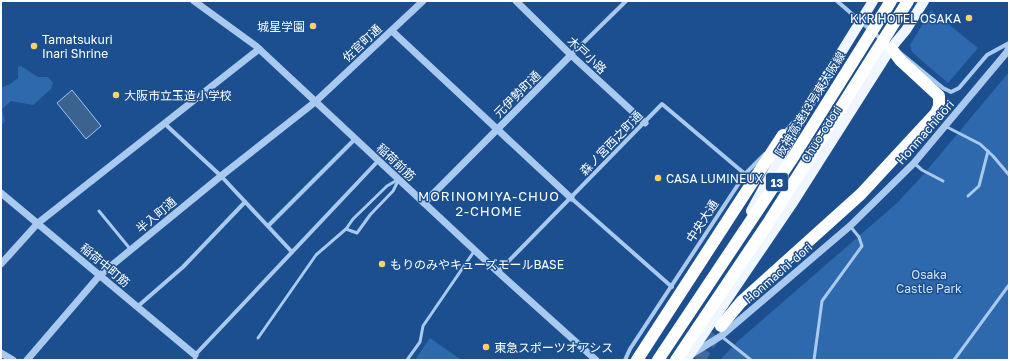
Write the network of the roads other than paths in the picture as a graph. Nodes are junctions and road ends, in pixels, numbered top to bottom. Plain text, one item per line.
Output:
1 (194, 1) edge
2 (423, 1) edge
3 (626, 1) edge
4 (837, 1) edge
5 (873, 1) edge
6 (891, 1) edge
7 (908, 1) edge
8 (924, 1) edge
9 (521, 3) edge
10 (861, 22) junction
11 (392, 31) junction
12 (1009, 43) edge
13 (1009, 47) edge
14 (891, 48) junction
15 (259, 49) junction
16 (571, 55) junction
17 (315, 102) junction
18 (810, 104) junction
19 (645, 123) junction
20 (165, 124) junction
21 (945, 126) junction
22 (497, 130) junction
23 (783, 135) junction
24 (355, 139) junction
25 (988, 151) junction
26 (378, 160) junction
27 (914, 163) junction
28 (745, 174) junction
29 (1009, 175) edge
30 (221, 176) junction
31 (399, 180) junction
32 (943, 181) dead end
33 (1, 193) edge
34 (968, 196) dead end
35 (571, 198) junction
36 (245, 202) junction
37 (424, 203) junction
38 (99, 211) dead end
39 (38, 223) junction
40 (268, 226) junction
41 (850, 226) junction
42 (346, 229) junction
43 (131, 250) junction
44 (475, 250) junction
45 (292, 252) junction
46 (1, 264) edge
47 (498, 272) junction
48 (100, 275) junction
49 (1009, 285) edge
50 (672, 287) junction
51 (137, 307) junction
52 (721, 331) junction
53 (258, 338) dead end
54 (1, 353) edge
55 (195, 358) edge
56 (686, 358) edge
57 (13, 360) edge
58 (27, 360) edge
59 (407, 360) edge
60 (596, 360) edge
61 (625, 360) edge
62 (637, 360) edge
63 (654, 360) edge
64 (658, 360) edge
65 (676, 360) edge
66 (751, 360) edge
67 (814, 360) edge
68 (954, 360) edge

1 - 15 street, 稲荷前筋
2 - 11 street, 佐官町通
3 - 16 street, 元伊勢町通
4 - 10 street
5 - 10 main road, Chuo-odori
6 - 64 highway, 阪神高速13号東大阪線 / 13, bridge
7 - 65 highway, 13, bridge
8 - 14 main road, Chuo-odori
9 - 16 street, 木戸小路
10 - 14 street
10 - 18 main road, Chuo-odori
11 - 17 street, 佐官町通
11 - 22 street
12 - 14 street
13 - 21 street, Honmachidōri
14 - 52 highway
14 - 56 main road, Chuo-odori
15 - 17 street, 稲荷前筋
15 - 20 street
16 - 19 street, 木戸小路
16 - 22 street, 元伊勢町通
17 - 24 street, 稲荷前筋
17 - 30 street, 半入町通
18 - 23 street, 中央大通
18 - 63 main road, Chuo-odori
19 - 28 street, 森ノ宮西之町通
19 - 35 street, 森ノ宮西之町通
20 - 30 street
20 - 39 street
21 - 25 lane
21 - 27 street, Honmachidōri
22 - 35 street
22 - 37 street, 元伊勢町通
23 - 28 street, 中央大通
23 - 62 highway
24 - 26 street, 稲荷前筋
24 - 40 street
25 - 29 lane
25 - 34 lane
26 - 31 street, 稲荷前筋
26 - 45 street
27 - 32 lane
27 - 41 street, Honmachidōri
28 - 50 street, 中央大通
30 - 36 street
30 - 43 street, 半入町通
31 - 37 street, 稲荷前筋
31 - 42 lane
31 - 42 lane
33 - 39 street, 稲荷中町筋
35 - 47 street, 森ノ宮西之町通
35 - 50 street
36 - 40 street
36 - 51 street
37 - 44 street, 稲荷前筋
38 - 43 lane
39 - 46 street
39 - 48 street, 稲荷中町筋
40 - 45 street
41 - 52 street, Honmachi-dori
41 - 67 lane
42 - 53 lane
43 - 48 street, 半入町通
44 - 47 street, 稲荷前筋
44 - 59 lane
45 - 55 street
47 - 60 street, 稲荷前筋
48 - 51 street, 稲荷中町筋
48 - 58 street, 半入町通
49 - 68 lane
50 - 61 street, 中央大通
51 - 55 street, 稲荷中町筋
52 - 56 street
52 - 66 lane
54 - 57 street

